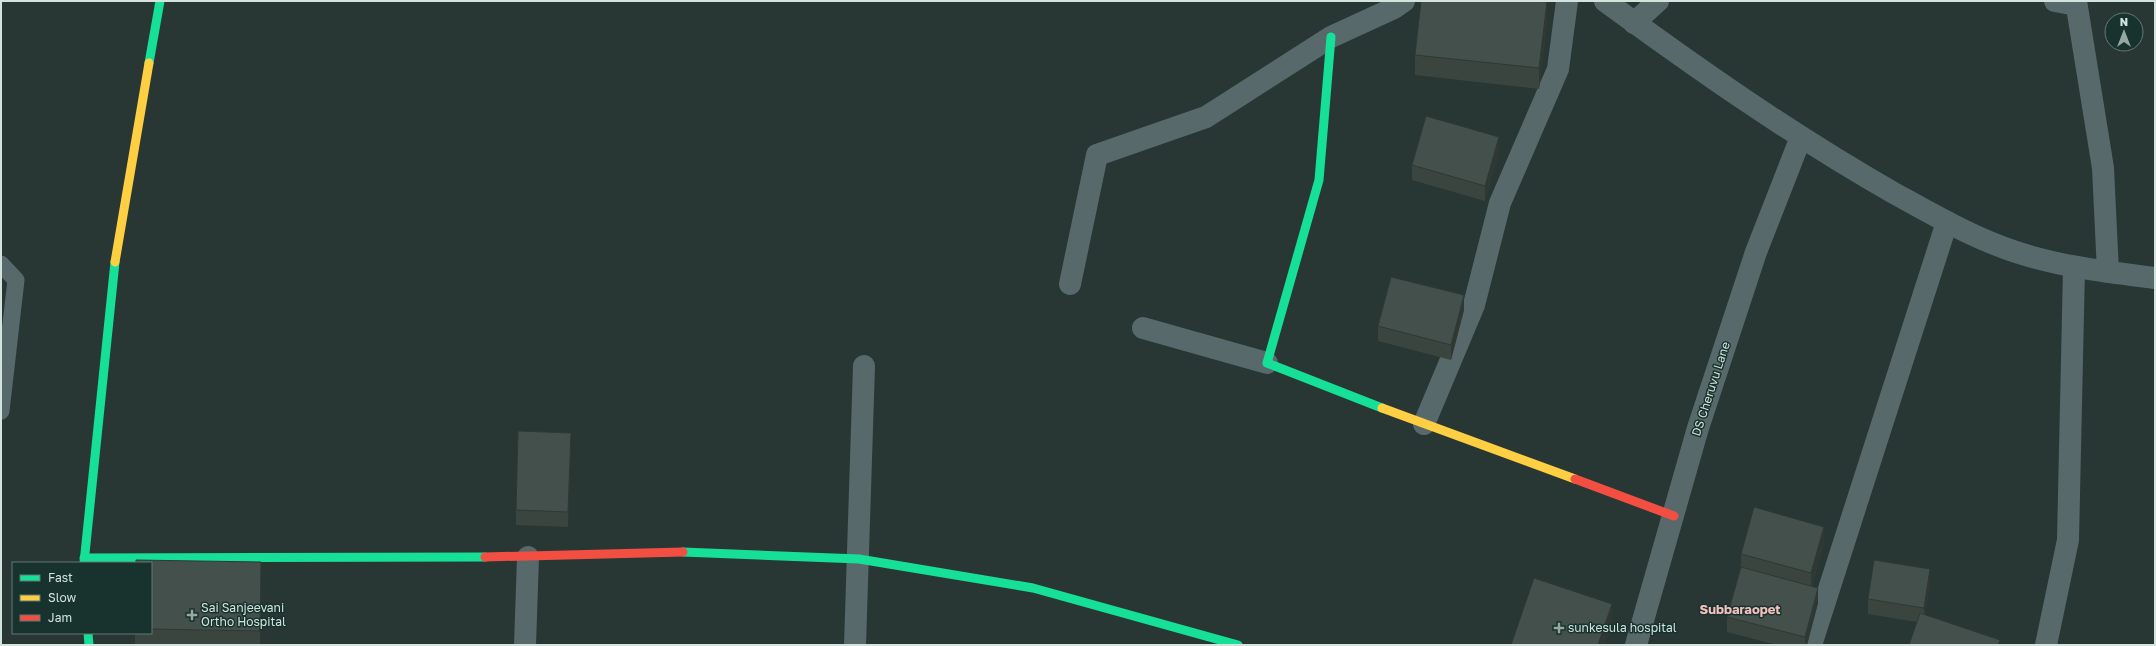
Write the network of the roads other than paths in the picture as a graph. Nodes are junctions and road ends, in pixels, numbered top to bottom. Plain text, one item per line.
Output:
1 (160, 1) edge
2 (1404, 1) edge
3 (1567, 1) edge
4 (1605, 1) edge
5 (1658, 1) edge
6 (2055, 1) edge
7 (2076, 3) edge
8 (1634, 23) junction
9 (1331, 37) junction
10 (1801, 137) junction
11 (1947, 222) junction
12 (1, 264) edge
13 (2074, 268) junction
14 (2108, 272) junction
15 (2155, 278) edge
16 (1070, 284) dead end
17 (1143, 328) dead end
18 (1267, 363) junction
19 (864, 366) dead end
20 (1, 411) edge
21 (1424, 424) junction
22 (1674, 516) junction
23 (528, 557) junction
24 (859, 559) junction
25 (84, 561) edge
26 (88, 634) edge
27 (89, 645) edge
28 (525, 645) edge
29 (855, 645) edge
30 (1238, 645) edge
31 (1636, 645) edge
32 (1810, 645) edge
33 (2046, 645) edge

1 - 25 street
2 - 9 street
3 - 21 street
4 - 8 street
5 - 8 street
6 - 7 street
7 - 14 street
8 - 10 street
9 - 16 street
9 - 18 street
10 - 11 street
10 - 22 street, DS Cheruvu Lane
11 - 13 street
11 - 32 street
12 - 20 lane
13 - 14 street
13 - 33 street
14 - 15 street
17 - 18 street
18 - 21 street
19 - 24 street
21 - 22 street
22 - 31 street, DS Cheruvu Lane
23 - 24 street
23 - 25 street
23 - 28 street
24 - 29 street
24 - 30 street
26 - 27 street

